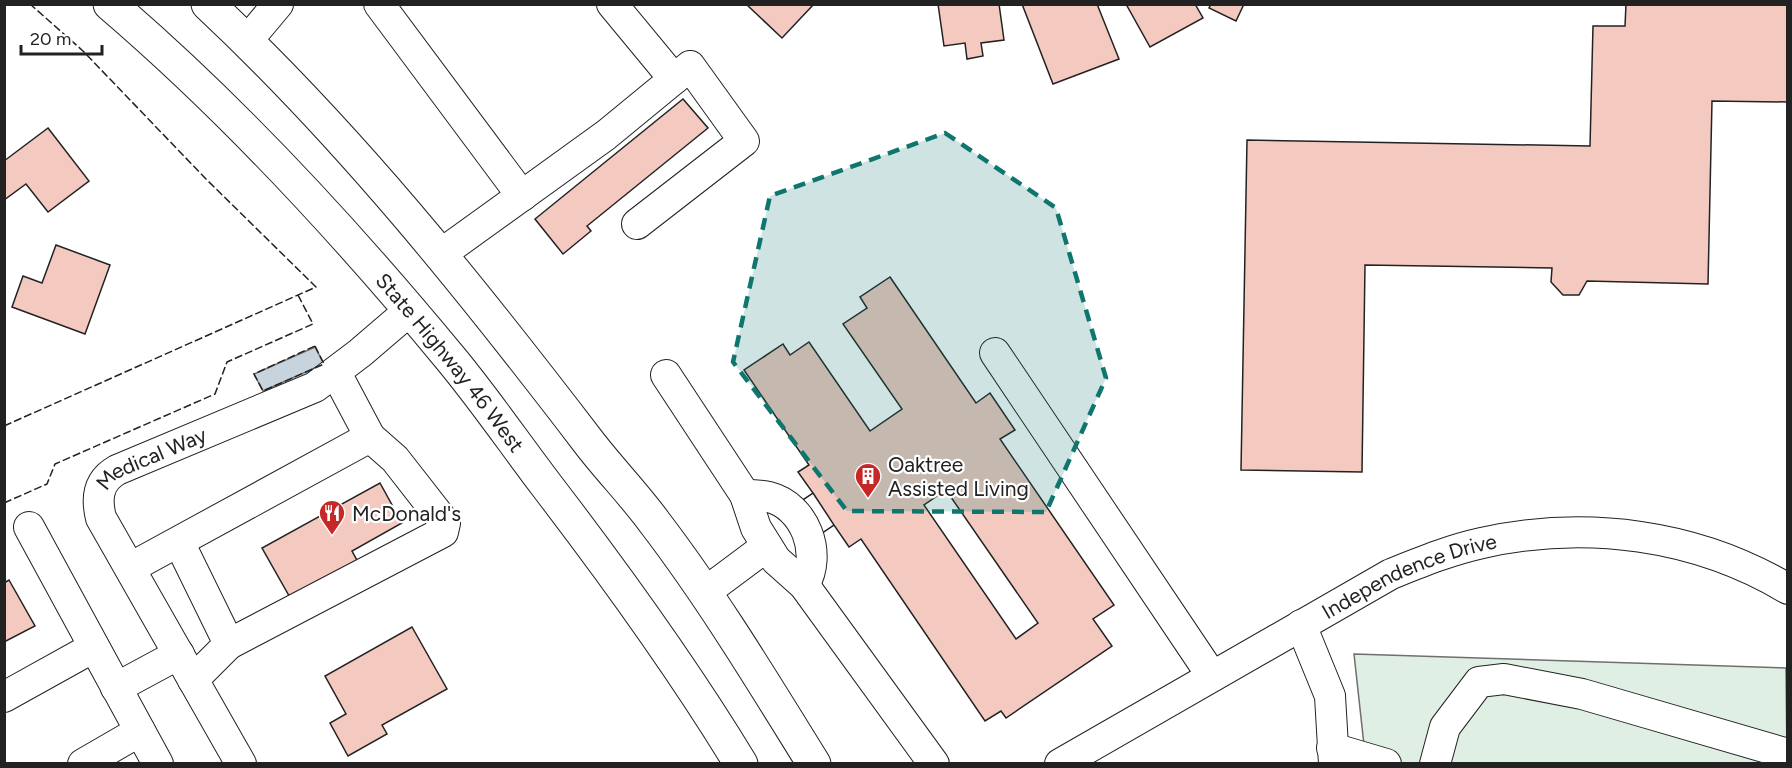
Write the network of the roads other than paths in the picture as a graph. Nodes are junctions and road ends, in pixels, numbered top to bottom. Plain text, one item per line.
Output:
1 (110, 4) edge
2 (208, 4) edge
3 (278, 4) edge
4 (379, 4) edge
5 (612, 4) edge
6 (247, 41) junction
7 (674, 79) junction
8 (522, 196) junction
9 (637, 224) dead end
10 (441, 254) junction
11 (409, 311) junction
12 (995, 353) dead end
13 (336, 373) junction
14 (666, 375) dead end
15 (370, 437) junction
16 (745, 495) junction
17 (29, 527) dead end
18 (179, 542) junction
19 (767, 546) junction
20 (130, 568) junction
21 (804, 585) junction
22 (1788, 589) edge
23 (704, 593) junction
24 (1301, 625) junction
25 (229, 644) junction
26 (94, 647) junction
27 (178, 654) junction
28 (1212, 676) junction
29 (193, 680) junction
30 (116, 688) junction
31 (4, 697) edge
32 (140, 731) junction
33 (1788, 754) edge
34 (1333, 756) edge
35 (1063, 763) edge
36 (82, 764) edge
37 (158, 764) edge
38 (241, 764) edge
39 (741, 764) edge
40 (814, 764) edge
41 (933, 764) edge
42 (1386, 764) edge
43 (1435, 764) edge

1 - 11 main road, State Highway 46 West
2 - 6 main road
3 - 6 street
4 - 8 street
5 - 7 street
6 - 10 main road
7 - 8 street
7 - 9 street
8 - 10 street
10 - 23 main road
11 - 13 street, Medical Way
11 - 39 main road, State Highway 46 West
12 - 28 street
13 - 15 street
13 - 20 street, Medical Way
14 - 16 street
15 - 18 street
15 - 25 street
16 - 19 street
16 - 21 street
17 - 26 street
18 - 20 street
18 - 25 street
19 - 21 street
19 - 23 street
20 - 27 street, Medical Way
21 - 41 street
22 - 24 street, Independence Drive
23 - 40 main road
24 - 28 street, Independence Drive
24 - 34 street
25 - 29 street
26 - 30 street
26 - 31 street
27 - 29 street, Medical Way
27 - 30 street
28 - 35 street, Independence Drive
29 - 38 street, Medical Way
30 - 32 street
32 - 36 street
32 - 37 street
33 - 43 street
34 - 42 street

